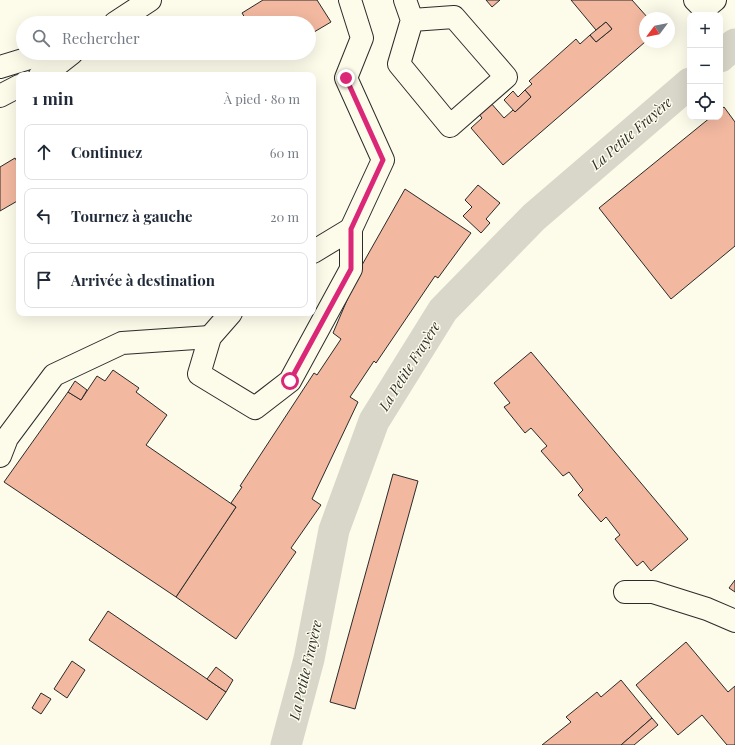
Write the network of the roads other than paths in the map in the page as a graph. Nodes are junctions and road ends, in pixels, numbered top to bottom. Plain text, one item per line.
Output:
1 (150, 0) edge
2 (350, 0) edge
3 (405, 0) edge
4 (695, 0) edge
5 (715, 0) edge
6 (126, 16) edge
7 (412, 20) junction
8 (23, 60) edge
9 (63, 60) edge
10 (0, 67) edge
11 (47, 72) edge
12 (16, 88) edge
13 (0, 96) edge
14 (351, 229) junction
15 (316, 250) edge
16 (228, 316) edge
17 (210, 337) junction
18 (0, 456) edge
19 (625, 592) dead end
20 (735, 622) edge

1 - 6 street
2 - 14 street
3 - 7 street
4 - 5 street
7 - 7 street
8 - 10 street
9 - 11 street
12 - 13 street
14 - 15 street
14 - 17 street
16 - 17 street
17 - 18 street
19 - 20 street

